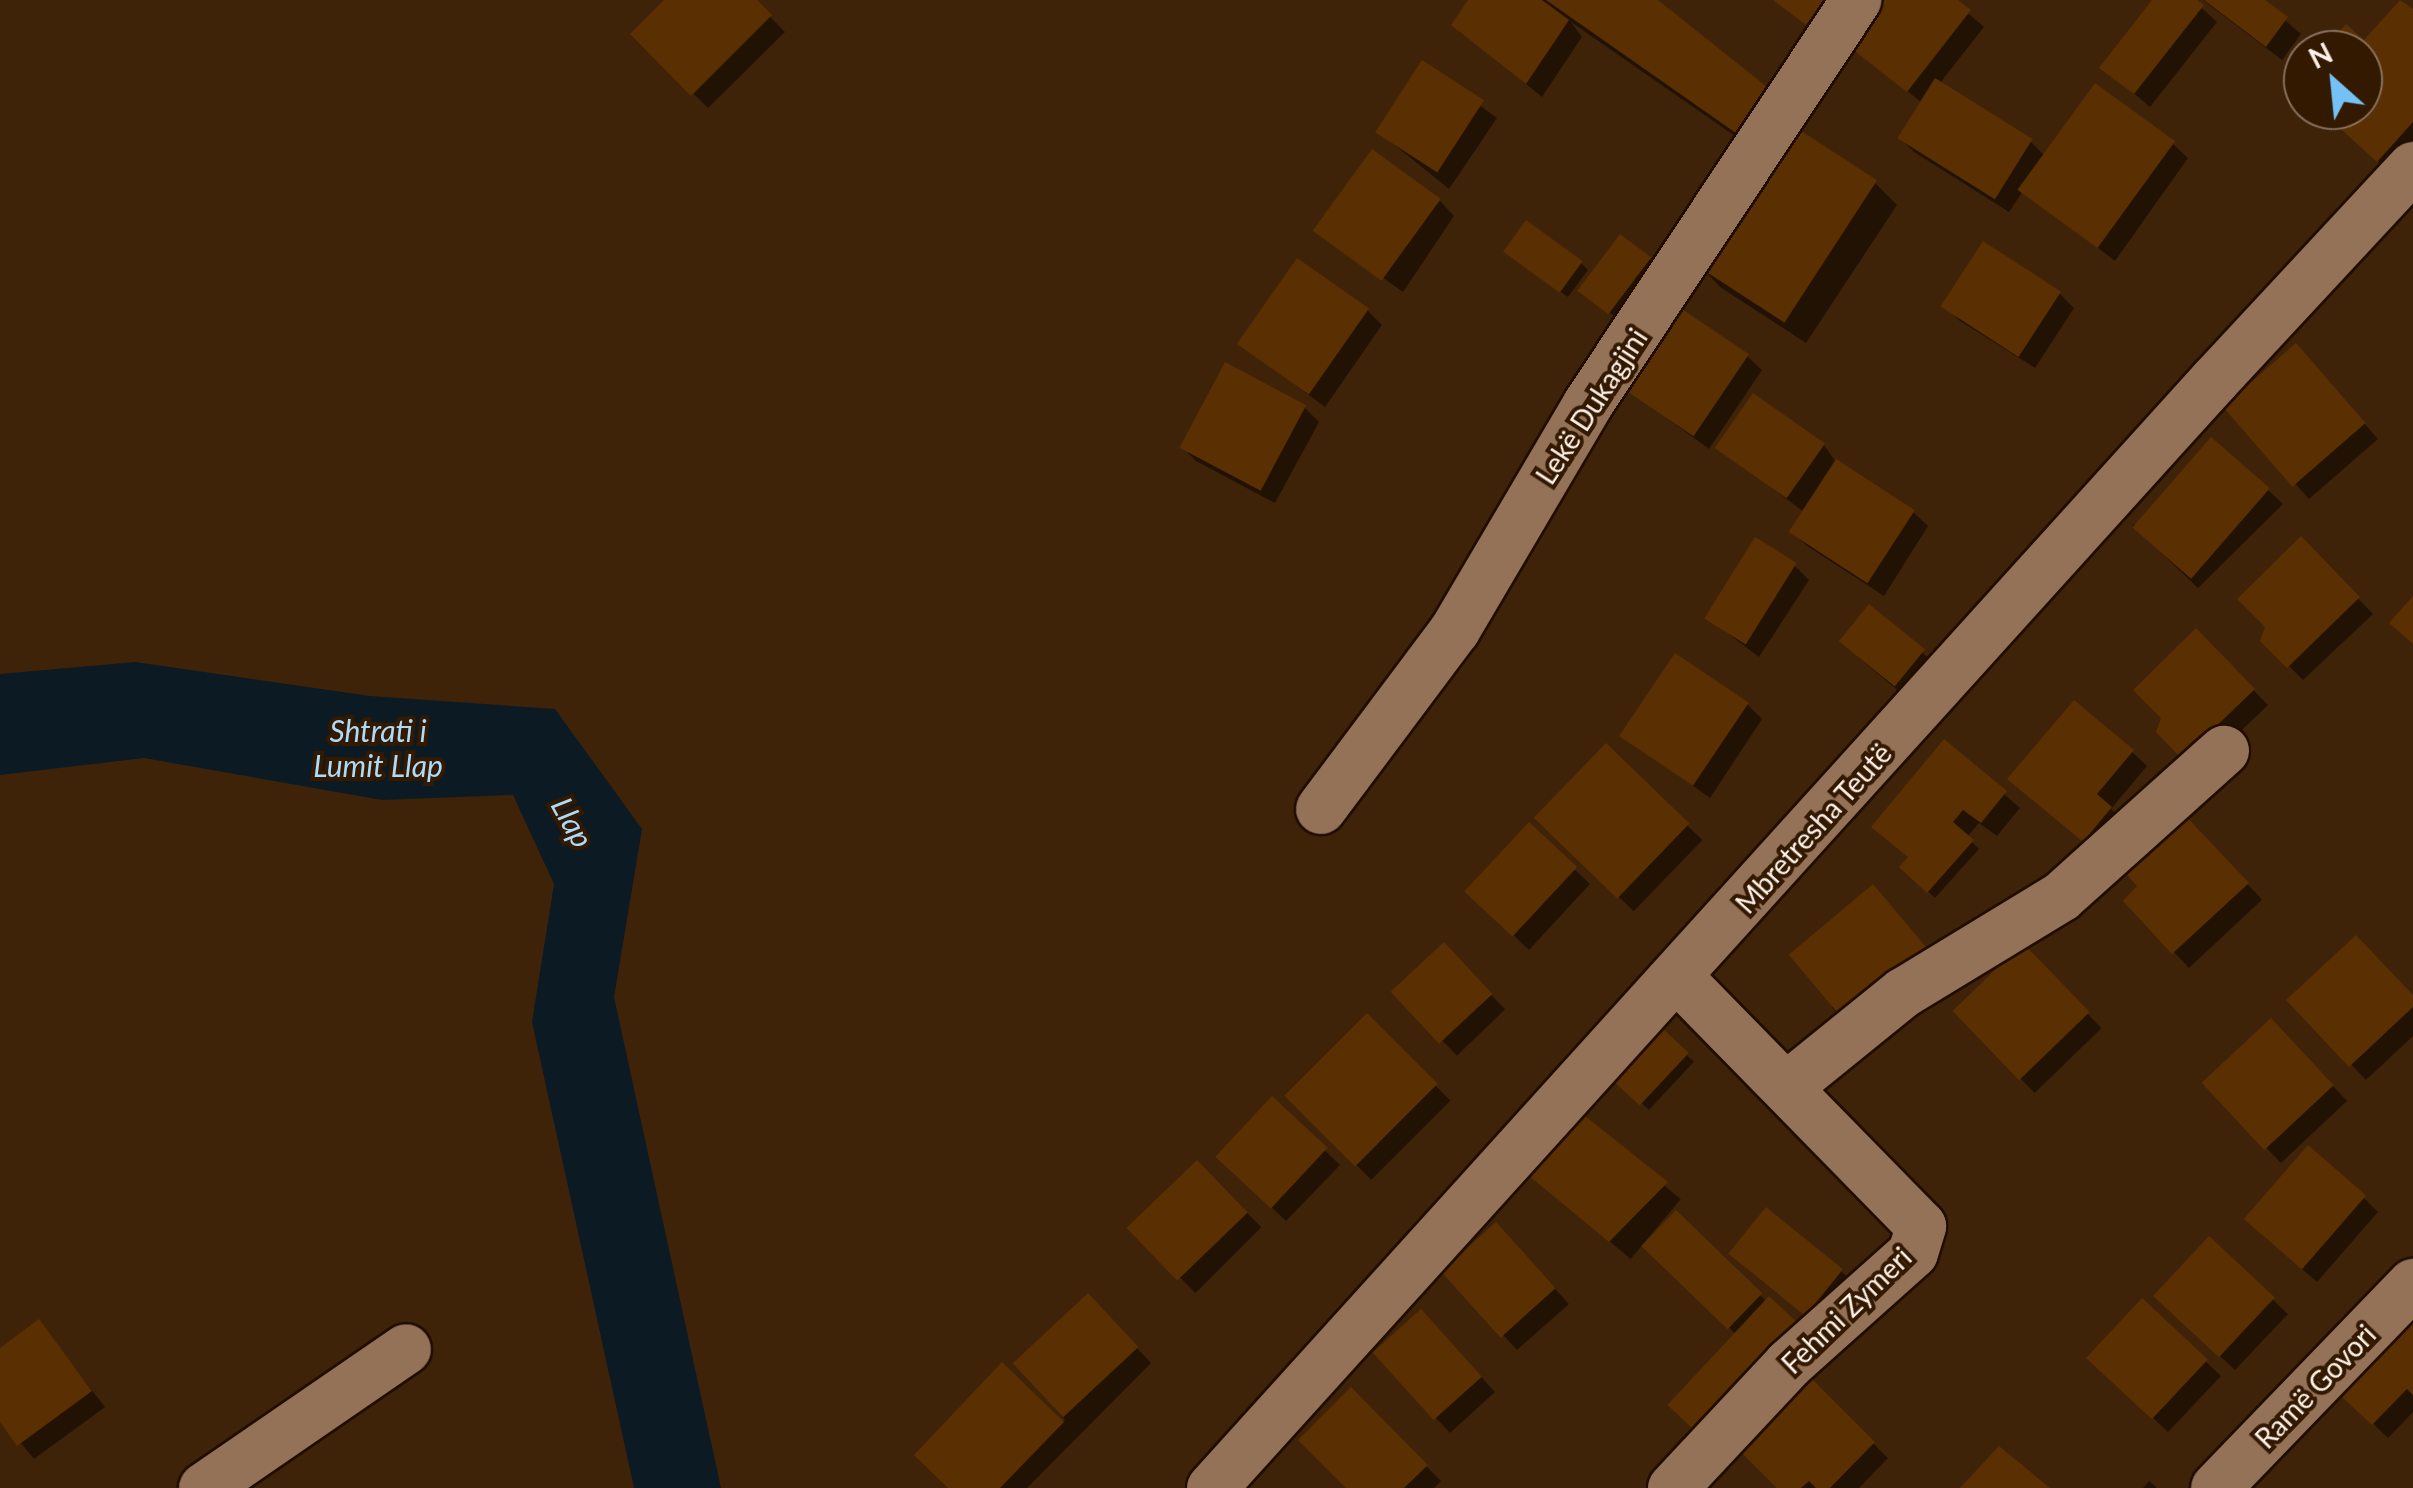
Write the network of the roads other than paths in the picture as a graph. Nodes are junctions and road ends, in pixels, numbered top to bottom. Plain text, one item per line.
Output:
1 (1856, 0) edge
2 (2413, 167) edge
3 (2224, 751) dead end
4 (1322, 809) dead end
5 (1678, 978) junction
6 (1788, 1086) junction
7 (2413, 1284) edge
8 (406, 1350) dead end
9 (204, 1488) edge
10 (1212, 1488) edge
11 (1673, 1488) edge
12 (2216, 1488) edge

1 - 4 street, Lekë Dukagjini
2 - 5 street, Mbretresha Teutë
3 - 6 street
5 - 6 street, Fehmi Zymeri
5 - 10 street, Mbretresha Teutë
6 - 11 street, Fehmi Zymeri
7 - 12 street, Ramë Govori
8 - 9 street

